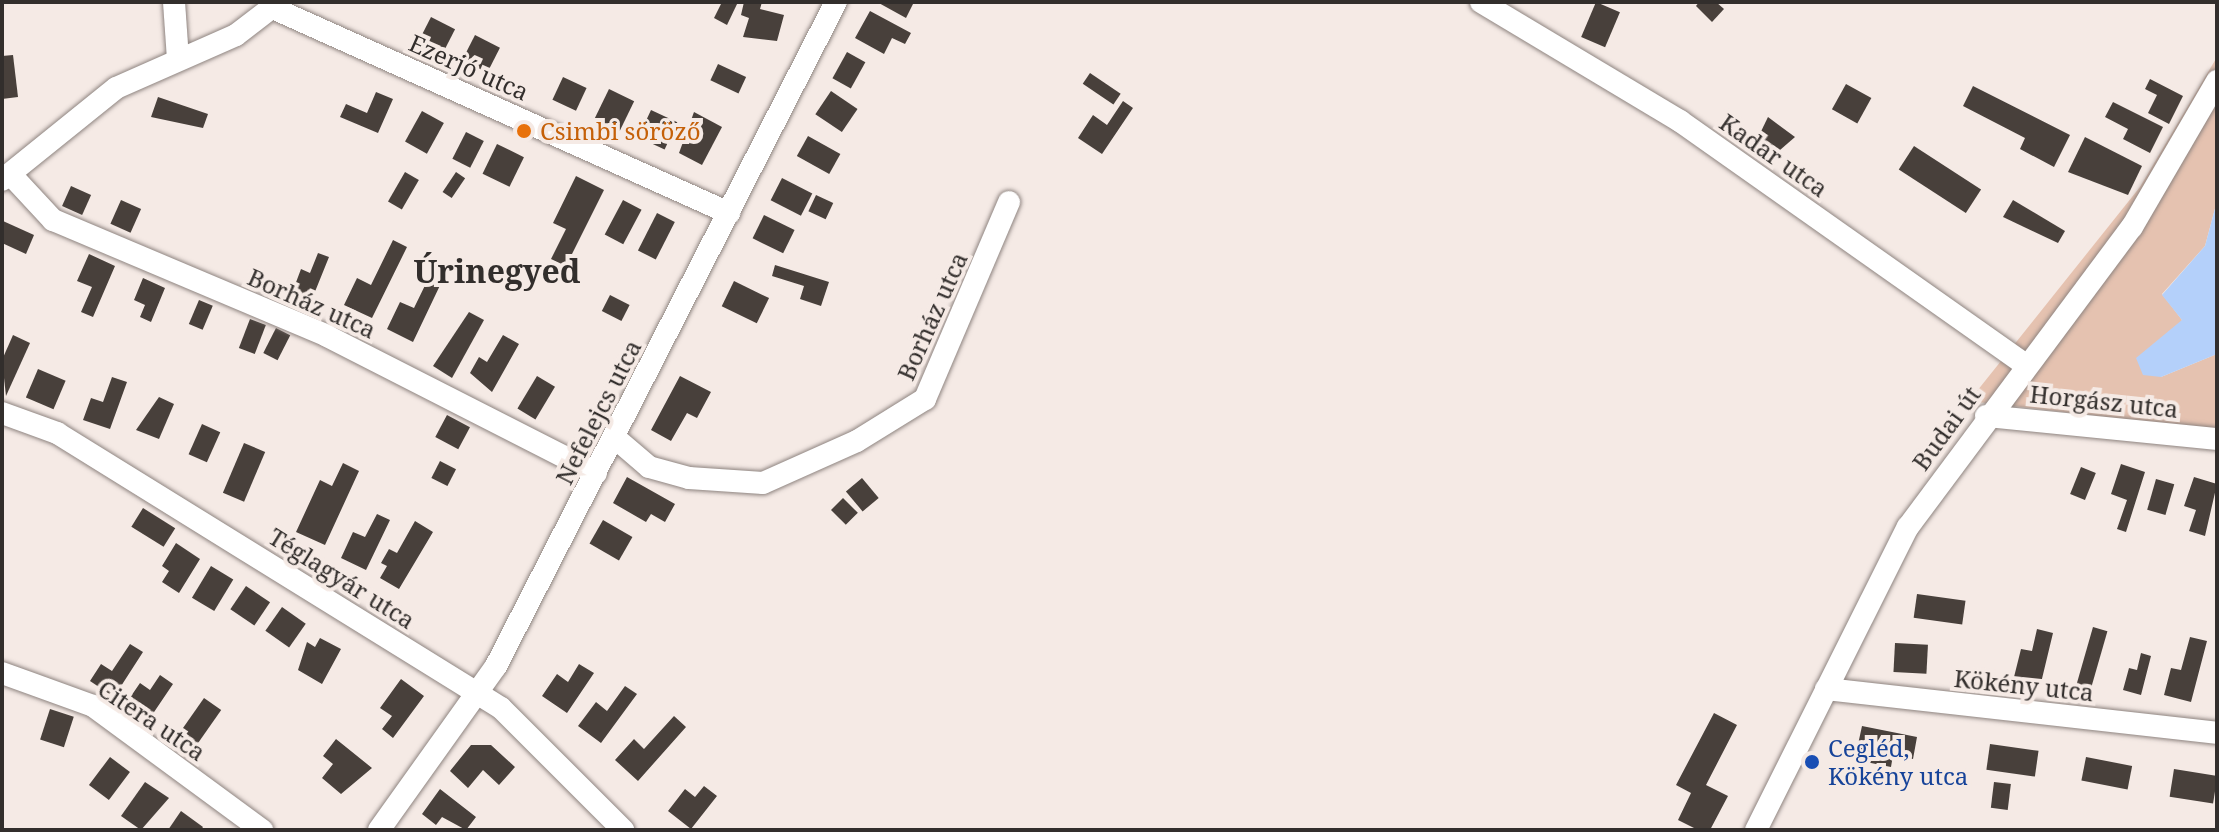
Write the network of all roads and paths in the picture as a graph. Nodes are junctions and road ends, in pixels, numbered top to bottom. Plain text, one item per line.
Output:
1 (174, 2) edge
2 (836, 2) edge
3 (1481, 2) edge
4 (277, 5) edge
5 (178, 59) junction
6 (2217, 81) edge
7 (7, 179) edge
8 (1009, 202) dead end
9 (729, 213) junction
10 (2026, 365) junction
11 (2, 413) edge
12 (1986, 416) junction
13 (614, 437) junction
14 (2217, 439) edge
15 (596, 473) junction
16 (2, 673) edge
17 (1826, 689) junction
18 (477, 693) junction
19 (2217, 733) edge
20 (262, 830) edge
21 (379, 830) edge
22 (623, 830) edge
23 (1756, 830) edge

1 - 5 street
2 - 9 street, Nefelejcs utca
3 - 10 street, Kadar utca
4 - 5 street
4 - 9 street, Ezerjó utca
5 - 7 street
6 - 10 street, Budai út
7 - 15 street, Borház utca
8 - 13 street, Borház utca
9 - 13 street, Nefelejcs utca
10 - 12 street, Budai út
11 - 18 street, Téglagyár utca
12 - 14 street, Horgász utca
12 - 17 street, Budai út
13 - 15 street, Nefelejcs utca
15 - 18 street, Nefelejcs utca
16 - 20 street, Citera utca
17 - 19 street, Kökény utca
17 - 23 street, Budai út
18 - 21 street, Nefelejcs utca
18 - 22 street, Téglagyár utca

